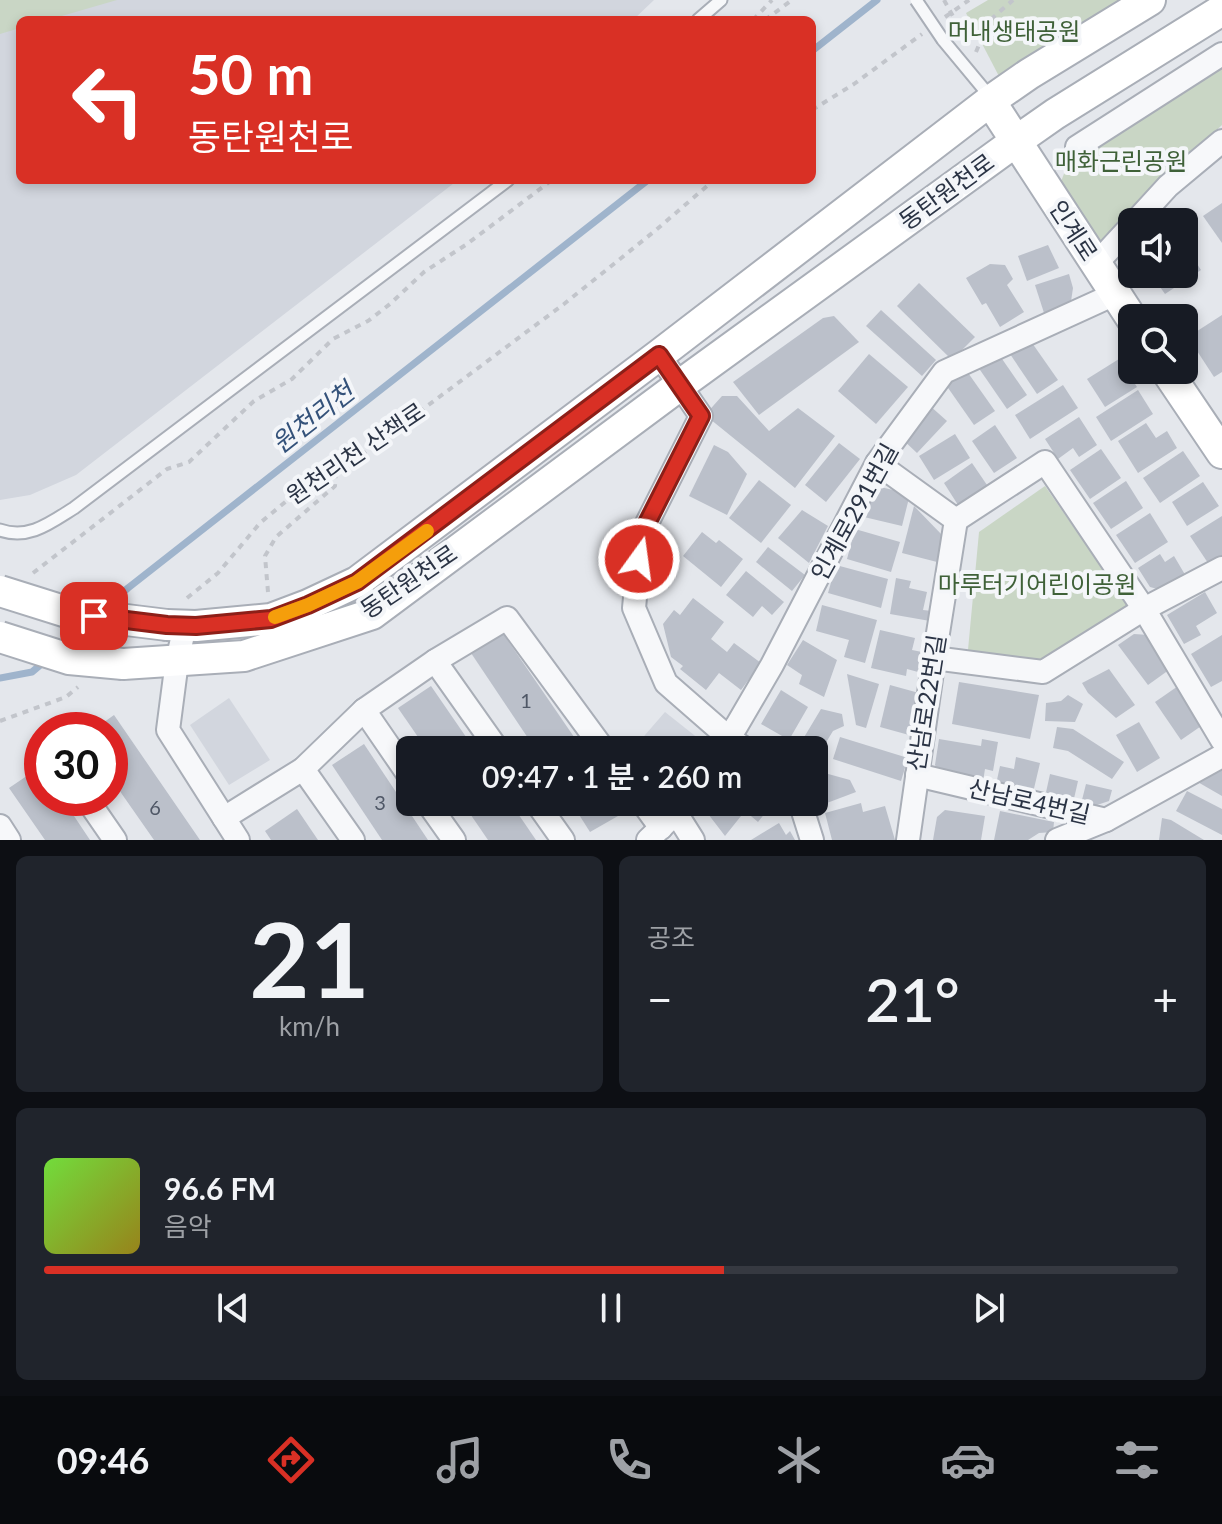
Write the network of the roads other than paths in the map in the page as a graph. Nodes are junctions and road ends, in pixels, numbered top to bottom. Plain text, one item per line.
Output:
1 (721, 0) edge
2 (916, 0) edge
3 (1150, 0) edge
4 (1222, 10) edge
5 (703, 16) edge
6 (1222, 54) edge
7 (990, 101) junction
8 (1222, 141) edge
9 (1015, 142) junction
10 (1077, 147) dead end
11 (503, 184) edge
12 (1148, 208) edge
13 (1118, 241) edge
14 (1096, 264) junction
15 (1115, 294) junction
16 (1122, 304) edge
17 (659, 355) junction
18 (1175, 384) edge
19 (680, 385) junction
20 (1222, 453) edge
21 (877, 463) junction
22 (956, 520) junction
23 (0, 530) edge
24 (1222, 568) edge
25 (12, 586) edge
26 (1144, 609) junction
27 (178, 617) junction
28 (0, 637) edge
29 (934, 658) junction
30 (177, 661) junction
31 (435, 661) junction
32 (364, 710) junction
33 (488, 736) edge
34 (594, 736) edge
35 (722, 736) edge
36 (737, 736) edge
37 (1222, 740) edge
38 (1222, 756) edge
39 (396, 757) edge
40 (303, 769) junction
41 (917, 775) junction
42 (98, 816) edge
43 (437, 816) edge
44 (546, 816) edge
45 (804, 816) edge
46 (224, 818) junction
47 (1106, 820) junction
48 (667, 821) edge
49 (0, 826) edge
50 (9, 840) edge
51 (115, 840) edge
52 (238, 840) edge
53 (353, 840) edge
54 (454, 840) edge
55 (563, 840) edge
56 (693, 840) edge
57 (812, 840) edge
58 (908, 840) edge
59 (1057, 840) edge

1 - 5 lane
2 - 7 lane, bridge
3 - 7 main road, 동탄원천로
4 - 9 main road, 동탄원천로
6 - 10 street
7 - 9 main road, 인계로
7 - 17 main road, 동탄원천로
8 - 12 street
9 - 14 main road, 인계로
9 - 19 main road, 동탄원천로
11 - 23 lane
13 - 14 street
14 - 15 main road, 인계로
15 - 16 main road, 인계로
15 - 21 street, 인계로291번길
17 - 19 street
17 - 27 main road, 동탄원천로
18 - 20 main road
19 - 30 main road, 동탄원천로
19 - 35 street
21 - 22 street
21 - 36 street, 인계로291번길
22 - 26 street
22 - 29 street, 산남로22번길
24 - 26 street
25 - 27 main road, 동탄원천로, bridge
26 - 29 street
26 - 37 street
27 - 30 street
28 - 30 main road, 동탄원천로, bridge
29 - 41 street, 산남로22번길
30 - 46 street
31 - 32 street
31 - 33 street
31 - 34 street
32 - 39 street
32 - 40 street
38 - 47 street, 산남로4번길
40 - 46 street
40 - 53 street
41 - 47 street, 산남로4번길
41 - 58 street, 산남로22번길
42 - 51 street
43 - 54 street
44 - 55 street
45 - 57 street
46 - 52 street
47 - 59 street
48 - 56 street
49 - 50 street

